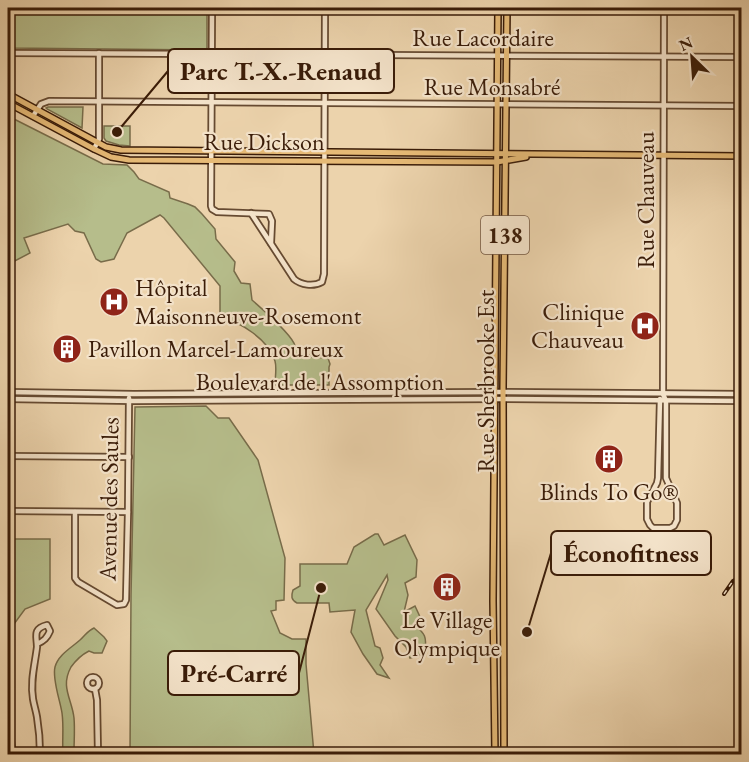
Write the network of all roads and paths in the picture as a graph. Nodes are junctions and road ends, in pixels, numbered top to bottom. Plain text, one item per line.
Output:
1 (212, 8) edge
2 (325, 8) edge
3 (498, 8) edge
4 (507, 8) edge
5 (546, 8) edge
6 (664, 8) edge
7 (741, 9) edge
8 (8, 53) edge
9 (99, 53) junction
10 (212, 54) junction
11 (325, 55) junction
12 (498, 56) junction
13 (506, 56) junction
14 (665, 57) junction
15 (741, 57) edge
16 (8, 94) edge
17 (99, 102) junction
18 (8, 103) edge
19 (212, 103) junction
20 (325, 104) junction
21 (498, 105) junction
22 (506, 105) junction
23 (664, 106) junction
24 (741, 106) edge
25 (36, 109) junction
26 (33, 116) junction
27 (98, 142) junction
28 (94, 149) junction
29 (212, 151) junction
30 (325, 152) junction
31 (498, 153) junction
32 (506, 153) junction
33 (534, 155) junction
34 (664, 156) junction
35 (741, 156) edge
36 (212, 160) junction
37 (325, 161) junction
38 (506, 161) junction
39 (497, 162) junction
40 (251, 213) junction
41 (271, 243) junction
42 (8, 392) edge
43 (495, 392) junction
44 (531, 392) junction
45 (129, 394) junction
46 (663, 394) junction
47 (741, 394) edge
48 (503, 395) junction
49 (8, 399) edge
50 (495, 399) junction
51 (531, 399) junction
52 (129, 400) junction
53 (658, 400) junction
54 (666, 400) junction
55 (741, 401) edge
56 (8, 454) edge
57 (129, 458) junction
58 (8, 476) edge
59 (8, 511) edge
60 (75, 512) junction
61 (128, 512) junction
62 (37, 644) dead end
63 (494, 681) junction
64 (503, 681) junction
65 (95, 688) dead end
66 (40, 754) edge
67 (98, 754) edge
68 (495, 754) edge
69 (504, 754) edge

1 - 10 street
2 - 11 street
3 - 12 main road, Rue Sherbrooke Est / 138
4 - 13 main road, Rue Sherbrooke Est / 138
5 - 6 street
6 - 7 street
6 - 14 street, Rue Chauveau
8 - 9 street, Rue Lacordaire
9 - 10 street, Rue Lacordaire
9 - 17 street
10 - 11 street, Rue Lacordaire
10 - 19 street
11 - 12 street, Rue Lacordaire
11 - 20 street
12 - 13 street, Rue Lacordaire
12 - 21 main road, Rue Sherbrooke Est / 138
13 - 14 street, Rue Lacordaire
13 - 22 main road, Rue Sherbrooke Est / 138
14 - 15 street, Rue Lacordaire
14 - 23 street, Rue Chauveau
16 - 25 main road, Rue Dickson
17 - 19 street, Rue Monsabré
17 - 25 street, Rue Monsabré
17 - 27 street
18 - 26 main road, Rue Dickson
19 - 20 street, Rue Monsabré
19 - 29 street
20 - 21 street, Rue Monsabré
20 - 30 street
21 - 22 street, Rue Monsabré
21 - 31 main road, Rue Sherbrooke Est / 138
22 - 23 street, Rue Monsabré
22 - 32 main road, Rue Sherbrooke Est / 138
23 - 24 street, Rue Monsabré
23 - 34 street, Rue Chauveau
25 - 26 street
25 - 27 main road, Rue Dickson
26 - 28 main road, Rue Dickson
27 - 28 street
27 - 29 main road, Rue Dickson
28 - 36 main road, Rue Dickson
29 - 30 main road, Rue Dickson
29 - 36 street
30 - 31 main road, Rue Dickson
30 - 37 street
31 - 32 main road, Rue Dickson
31 - 39 main road, Rue Sherbrooke Est / 138
32 - 33 main road, Rue Dickson
32 - 38 main road, Rue Sherbrooke Est / 138
33 - 34 main road, Rue Dickson
33 - 38 main road, Rue Dickson
34 - 35 main road, Rue Dickson
34 - 46 street, Rue Chauveau
36 - 37 main road, Rue Dickson
36 - 40 street
37 - 39 main road, Rue Dickson
37 - 41 street
38 - 39 main road, Rue Dickson
38 - 48 main road, Rue Sherbrooke Est / 138
39 - 43 main road, Rue Sherbrooke Est / 138
40 - 41 street
40 - 41 street
42 - 45 street, Boulevard de l'Assomption
43 - 45 street, Boulevard de l'Assomption
43 - 48 street, Boulevard de l'Assomption
43 - 50 main road, Rue Sherbrooke Est / 138
44 - 46 street, Boulevard de l'Assomption
44 - 48 street, Boulevard de l'Assomption
44 - 51 street
45 - 52 street, Avenue des Saules
46 - 47 street, Boulevard de l'Assomption
46 - 53 street
46 - 54 street, Rue Chauveau
48 - 50 street, Boulevard de l'Assomption
48 - 51 street, Boulevard de l'Assomption
48 - 64 main road, Rue Sherbrooke Est / 138
49 - 52 street, Boulevard de l'Assomption
50 - 52 street, Boulevard de l'Assomption
50 - 63 main road, Rue Sherbrooke Est / 138
51 - 53 street, Boulevard de l'Assomption
52 - 57 street, Avenue des Saules
53 - 54 street, Boulevard de l'Assomption
53 - 54 street, Rue Chauveau
54 - 55 street, Boulevard de l'Assomption
56 - 57 street
56 - 58 street
57 - 61 street, Avenue des Saules
59 - 60 street
60 - 61 street
60 - 61 street, Avenue des Saules
62 - 66 street
63 - 64 main road
63 - 68 main road, Rue Sherbrooke Est / 138
64 - 69 main road, Rue Sherbrooke Est / 138
65 - 67 street

